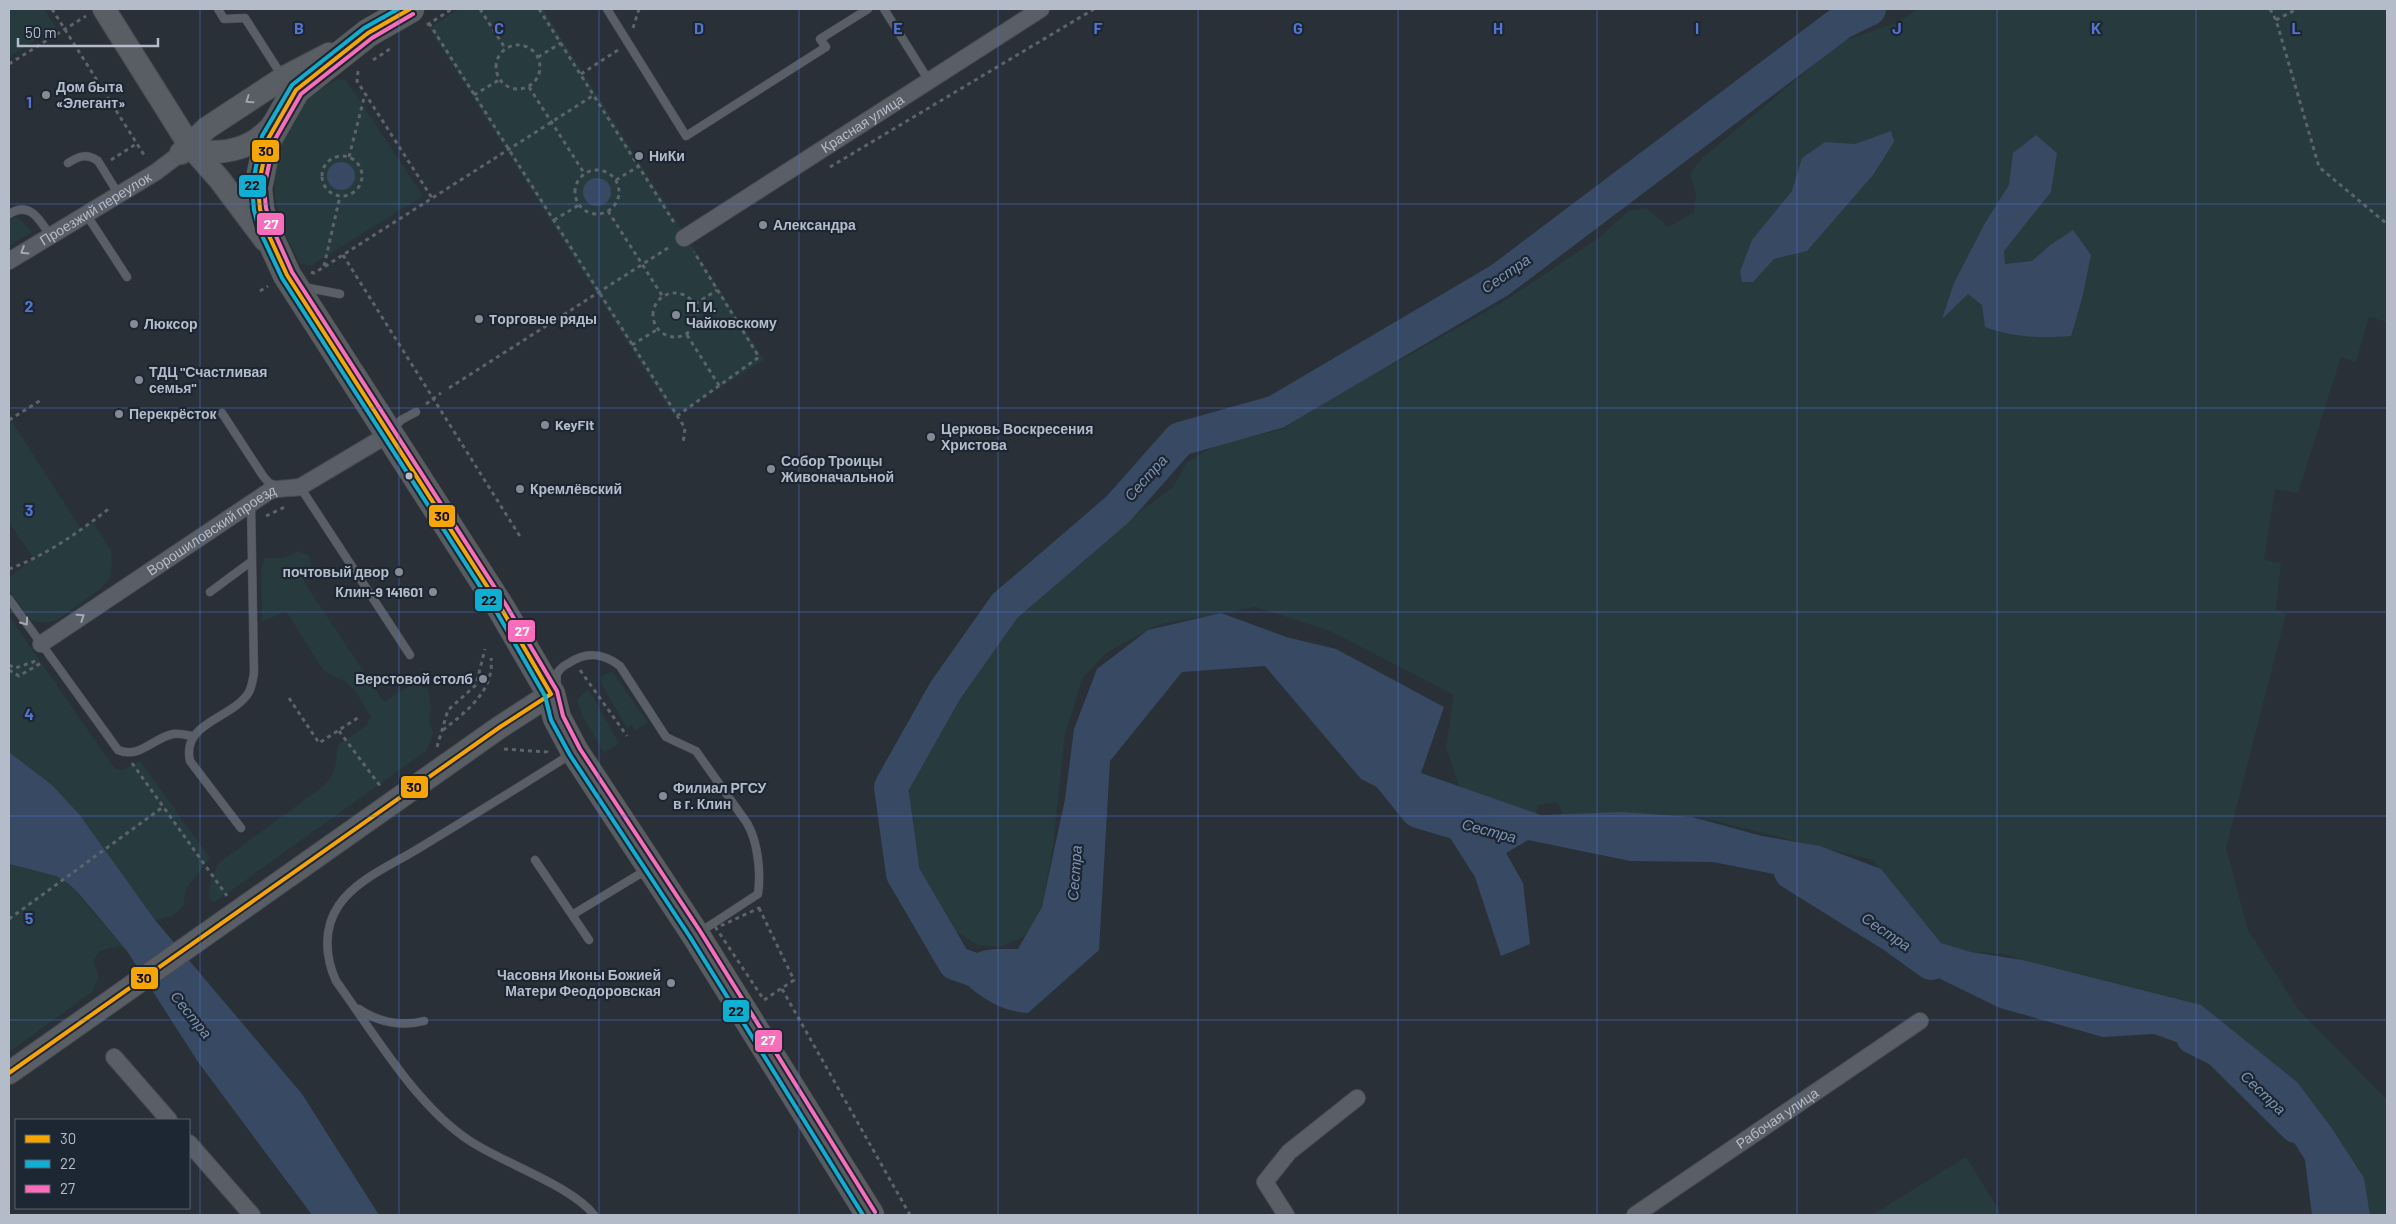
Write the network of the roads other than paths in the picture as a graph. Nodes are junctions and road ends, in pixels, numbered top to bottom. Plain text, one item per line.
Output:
1 (218, 9) edge
2 (607, 9) edge
3 (868, 9) edge
4 (884, 9) edge
5 (1041, 9) edge
6 (95, 12) edge
7 (419, 16) edge
8 (368, 33) junction
9 (283, 78) junction
10 (929, 81) junction
11 (280, 115) junction
12 (189, 150) junction
13 (68, 163) dead end
14 (120, 195) junction
15 (9, 214) edge
16 (86, 214) junction
17 (50, 235) junction
18 (688, 244) road end
19 (9, 261) edge
20 (127, 277) dead end
21 (296, 277) junction
22 (340, 294) dead end
23 (416, 412) road end
24 (222, 413) dead end
25 (389, 434) junction
26 (280, 487) junction
27 (303, 492) junction
28 (251, 502) junction
29 (252, 561) junction
30 (210, 592) dead end
31 (9, 599) edge
32 (46, 652) junction
33 (410, 655) dead end
34 (550, 694) junction
35 (192, 736) junction
36 (575, 752) junction
37 (241, 828) dead end
38 (535, 860) dead end
39 (650, 868) junction
40 (572, 915) junction
41 (695, 934) junction
42 (590, 940) dead end
43 (353, 1006) junction
44 (1920, 1021) dead end
45 (424, 1022) dead end
46 (114, 1057) dead end
47 (9, 1073) edge
48 (1357, 1098) dead end
49 (168, 1119) edge
50 (190, 1144) edge
51 (252, 1215) edge
52 (594, 1215) edge
53 (870, 1215) edge
54 (1286, 1215) edge
55 (1635, 1215) edge

1 - 9 lane
2 - 3 lane
4 - 10 lane
5 - 10 street, Красная улица
6 - 12 street
7 - 8 highway
8 - 9 street
8 - 11 highway
9 -> 12 street
10 - 18 street, Красная улица
11 - 12 street
11 - 21 highway
12 - 14 street, Проезжий переулок
12 - 21 street
13 - 14 lane
14 - 16 street, Проезжий переулок
15 - 17 lane
16 - 17 street, Проезжий переулок
16 - 20 lane
17 -> 19 street, Проезжий переулок
21 - 22 lane
21 - 25 highway
23 - 25 lane
24 - 26 lane
25 - 27 street
25 - 34 highway
26 - 27 street, Ворошиловский проезд
26 - 28 street, Ворошиловский проезд
27 - 33 lane
28 - 29 lane
32 -> 28 street, Ворошиловский проезд
29 - 30 lane
29 - 35 lane
31 -> 32 lane
32 - 35 lane
34 - 36 highway
34 - 41 lane
34 - 47 street
35 - 37 lane
36 - 39 highway
36 - 43 lane
38 - 40 lane
39 - 40 lane
39 - 41 highway
40 - 42 lane
41 - 53 highway
43 - 45 lane
43 - 52 lane
44 - 55 street, Рабочая улица
46 - 49 street
48 - 54 street
50 - 51 street

